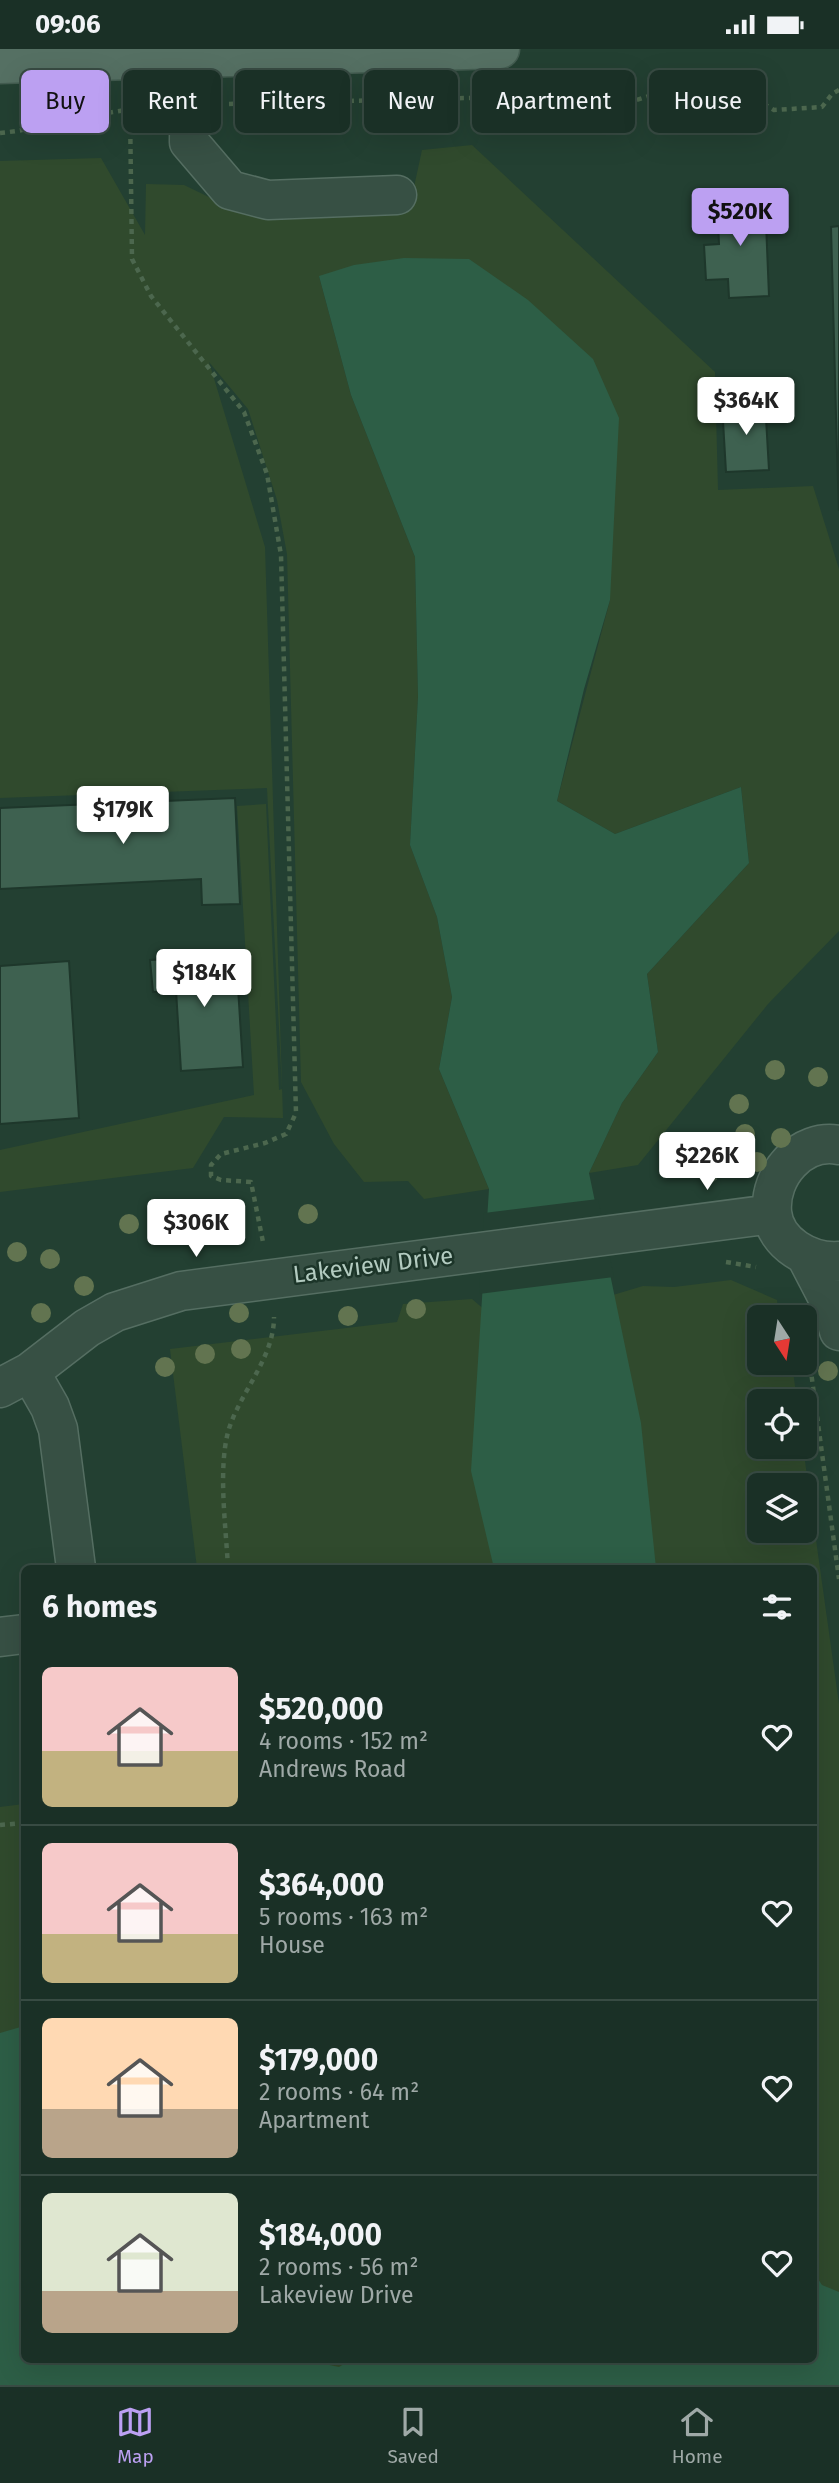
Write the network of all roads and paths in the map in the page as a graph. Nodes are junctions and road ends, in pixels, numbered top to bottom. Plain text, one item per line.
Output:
1 (500, 49) edge
2 (259, 53) edge
3 (190, 58) junction
4 (0, 64) edge
5 (190, 70) edge
6 (839, 90) edge
7 (221, 104) edge
8 (123, 110) edge
9 (0, 133) edge
10 (130, 133) edge
11 (189, 133) edge
12 (397, 195) dead end
13 (839, 1145) edge
14 (772, 1213) junction
15 (822, 1259) edge
16 (270, 1278) junction
17 (839, 1331) edge
18 (812, 1375) edge
19 (15, 1380) edge
20 (76, 1565) edge
21 (228, 1565) edge
22 (839, 1579) edge
23 (21, 1634) edge
24 (0, 1637) edge
25 (21, 1823) edge
26 (0, 1825) edge

1 - 2 main road
2 - 3 main road
3 - 4 main road
3 - 5 street
6 - 7 path
8 - 9 path
10 - 16 path
11 - 12 street
13 - 14 street
14 - 15 street
14 - 16 street, Lakeview Drive
15 - 17 street
16 - 19 street, Lakeview Drive
16 - 21 path
18 - 22 path
19 - 20 street
23 - 24 street
25 - 26 path

